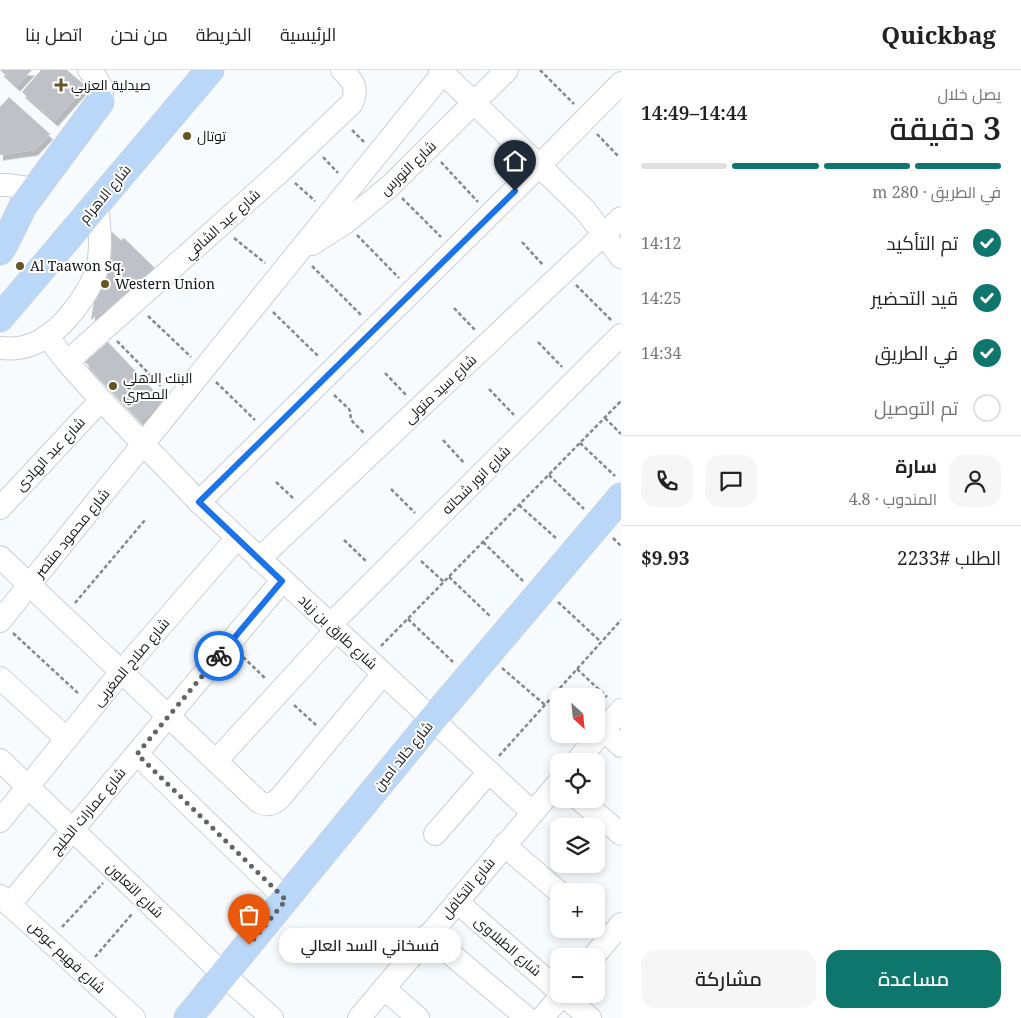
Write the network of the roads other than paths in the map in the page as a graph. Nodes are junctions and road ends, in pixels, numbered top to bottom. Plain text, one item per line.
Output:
1 (88, 70) edge
2 (210, 70) edge
3 (507, 70) edge
4 (441, 71) edge
5 (345, 73) edge
6 (621, 83) edge
7 (100, 102) joint
8 (474, 102) junction
9 (539, 166) junction
10 (0, 185) edge
11 (36, 189) junction
12 (97, 203) junction
13 (337, 218) junction
14 (621, 218) edge
15 (603, 235) junction
16 (0, 250) edge
17 (621, 257) edge
18 (0, 318) edge
19 (618, 329) edge
20 (47, 336) junction
21 (0, 348) edge
22 (67, 362) junction
23 (101, 400) junction
24 (143, 444) junction
25 (621, 497) edge
26 (199, 502) junction
27 (0, 508) edge
28 (237, 538) junction
29 (0, 557) edge
30 (259, 559) junction
31 (282, 581) junction
32 (30, 585) junction
33 (0, 621) edge
34 (333, 628) junction
35 (375, 667) junction
36 (121, 672) junction
37 (0, 678) edge
38 (621, 710) edge
39 (168, 716) junction
40 (432, 720) junction
41 (605, 729) edge
42 (605, 731) edge
43 (67, 739) junction
44 (593, 743) edge
45 (621, 746) edge
46 (584, 753) edge
47 (137, 754) junction
48 (0, 760) edge
49 (216, 761) junction
50 (488, 771) junction
51 (28, 787) junction
52 (550, 792) edge
53 (591, 808) edge
54 (532, 812) junction
55 (0, 821) edge
56 (72, 830) junction
57 (435, 834) dead end
58 (621, 834) edge
59 (504, 845) junction
60 (550, 884) edge
61 (5, 900) edge
62 (286, 900) junction
63 (457, 902) junction
64 (612, 933) edge
65 (428, 935) junction
66 (600, 948) edge
67 (224, 975) junction
68 (550, 983) edge
69 (384, 988) junction
70 (554, 1003) edge
71 (572, 1003) edge
72 (134, 1018) edge
73 (188, 1018) edge
74 (272, 1018) edge
75 (359, 1018) edge
76 (418, 1018) edge
77 (527, 1018) edge
78 (542, 1018) edge
79 (590, 1018) edge

1 - 7 street
2 - 12 main road, شارع الاهرام
3 - 8 street, شارع النورس
4 - 8 street
4 - 13 street, شارع النورس
5 - 22 street, شارع عبد الشافي
6 - 9 street
7 - 11 main road
8 - 9 street
8 - 13 street, شارع النورس
9 - 15 street
9 - 26 street
10 - 11 street
11 - 16 main road
12 - 18 main road, شارع الاهرام
12 - 20 street
13 - 24 street, شارع النورس
14 - 15 street, شارع سيد متولى
15 - 17 street
15 - 30 street, شارع سيد متولى
19 - 34 street, شارع انور شحاته
20 - 21 street
20 - 22 street, شارع طارق بن زياد
22 - 23 street, شارع طارق بن زياد
23 - 24 street, شارع طارق بن زياد
23 - 27 street, شارع عبد الهادى
24 - 26 street, شارع طارق بن زياد
24 - 32 street, شارع محمود منتصر
25 - 40 main road, شارع خالد امين
26 - 28 street, شارع طارق بن زياد
28 - 30 street, شارع طارق بن زياد
28 - 36 street, شارع صلاح المغربى
29 - 32 street
30 - 31 street, شارع طارق بن زياد
31 - 34 street, شارع طارق بن زياد
31 - 39 street, شارع عمارات الخليج
32 - 33 street, شارع محمود منتصر
32 - 36 street
34 - 35 street, شارع طارق بن زياد
34 - 49 street, شارع انور شحاته
35 - 40 street, شارع طارق بن زياد
35 - 49 street
36 - 39 street
36 - 43 street, شارع صلاح المغربى
37 - 43 street
38 - 41 street
39 - 47 street, شارع عمارات الخليج
39 - 49 street
40 - 50 street, شارع طارق بن زياد
40 - 62 main road, شارع خالد امين
42 - 45 street
43 - 51 street, شارع صلاح المغربى
44 - 46 street
47 - 56 street, شارع عمارات الخليج
47 - 62 street
48 - 51 street, شارع التعاون
50 - 54 street, شارع طارق بن زياد
50 - 57 street
51 - 55 street, شارع صلاح المغربى
51 - 56 street, شارع التعاون
52 - 54 street, شارع التكافل
53 - 58 street
54 - 59 street, شارع التكافل
56 - 61 street, شارع عمارات الخليج
56 - 67 street, شارع التعاون
59 - 60 street
59 - 63 street, شارع التكافل
61 - 72 street, شارع فهيم عوض
62 - 67 main road, شارع خالد امين
63 - 65 street, شارع التكافل
63 - 68 street, شارع الطبلاوى
64 - 66 street
65 - 69 street, شارع التكافل
65 - 77 street
67 - 73 main road, شارع خالد امين
67 - 74 street, شارع التعاون
69 - 75 street, شارع التكافل
69 - 76 street
70 - 78 street
71 - 79 street

